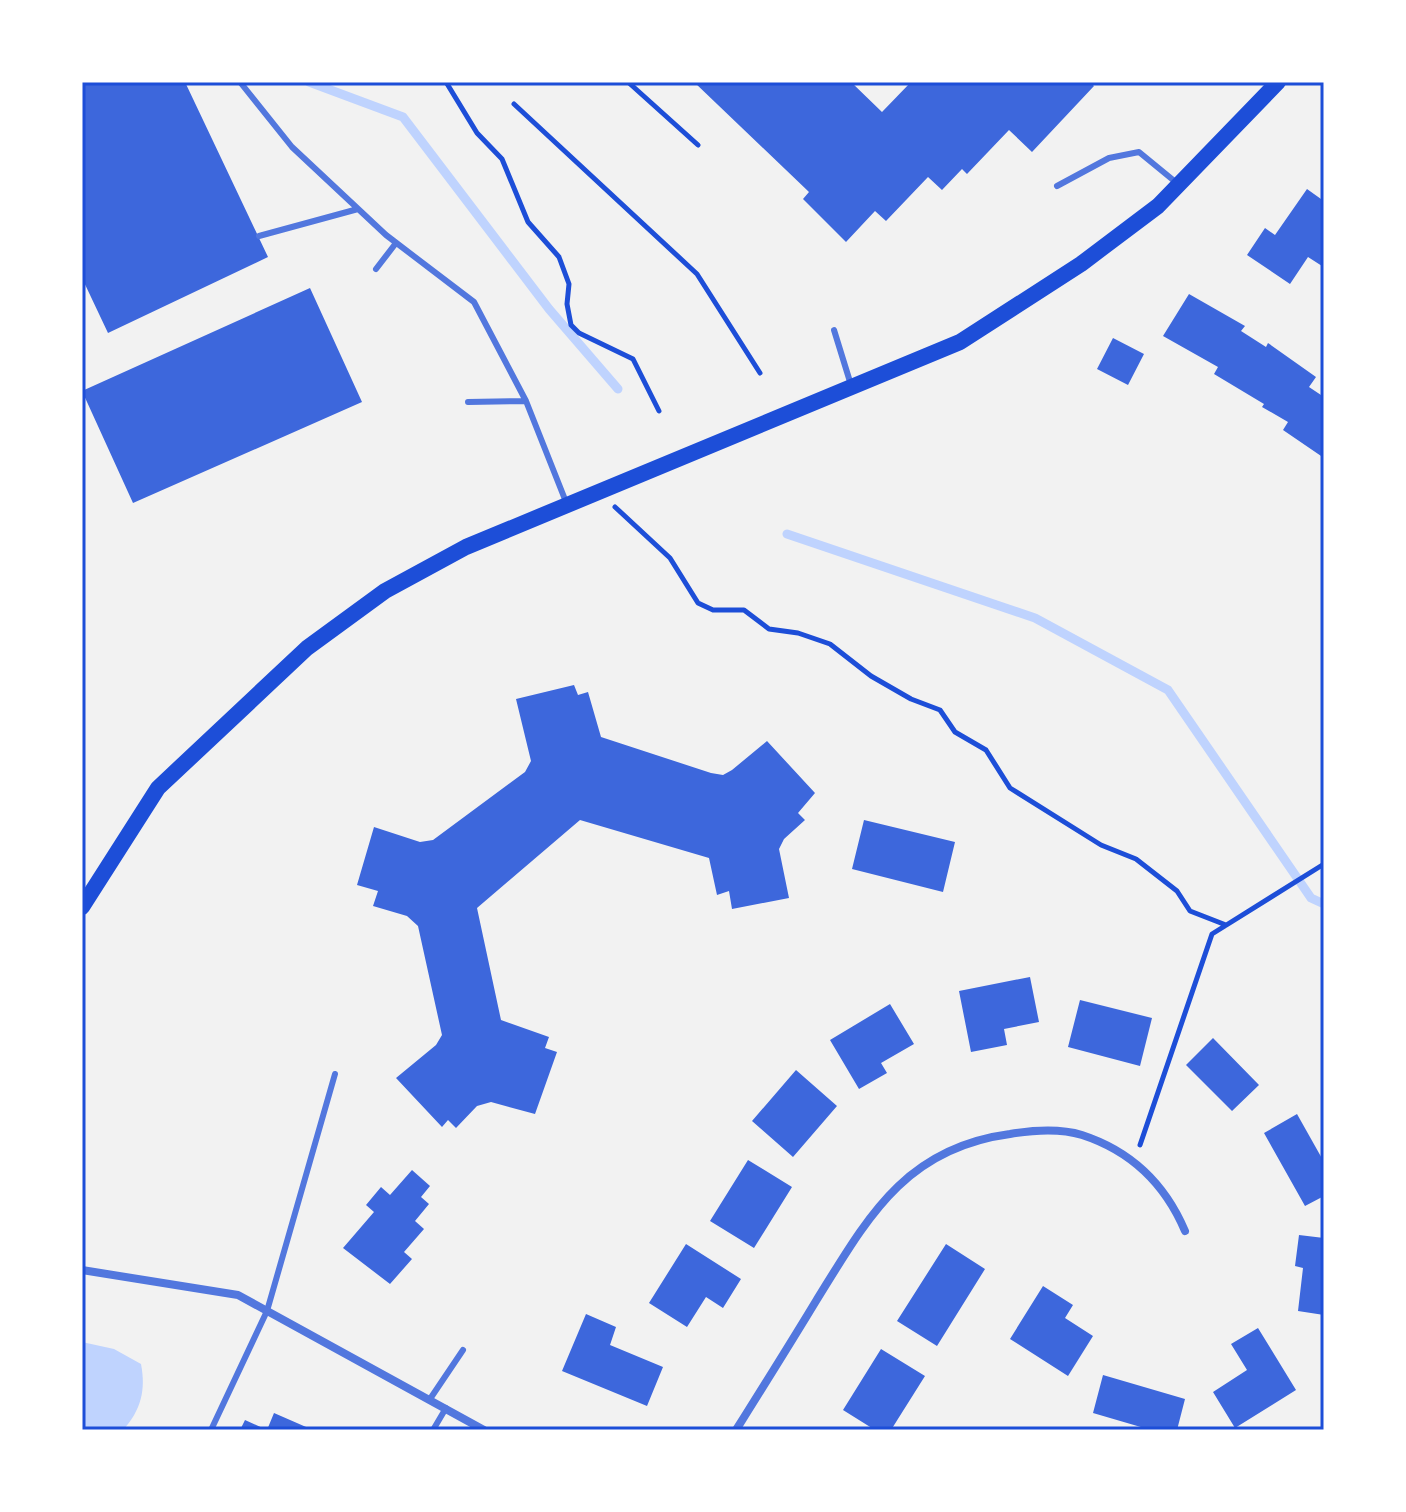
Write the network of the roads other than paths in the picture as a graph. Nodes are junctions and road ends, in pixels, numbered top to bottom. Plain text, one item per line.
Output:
1 (240, 82) edge
2 (1278, 82) edge
3 (1057, 186) dead end
4 (1180, 186) junction
5 (358, 209) junction
6 (259, 236) dead end
7 (396, 243) junction
8 (376, 269) dead end
9 (834, 330) dead end
10 (852, 389) junction
11 (526, 401) junction
12 (468, 402) dead end
13 (568, 506) junction
14 (82, 907) edge
15 (335, 1074) dead end
16 (1185, 1231) dead end
17 (82, 1270) edge
18 (267, 1311) junction
19 (463, 1350) dead end
20 (430, 1399) junction
21 (446, 1408) junction
22 (211, 1430) edge
23 (433, 1430) edge
24 (484, 1430) edge
25 (736, 1430) edge

1 - 5 lane
2 - 4 main road
3 - 4 lane
4 - 10 main road
5 - 6 lane
5 - 7 lane
7 - 8 lane
7 - 11 lane
9 - 10 lane
10 - 13 main road
11 - 12 lane
11 - 13 lane
13 - 14 main road
15 - 18 lane
16 - 25 street
17 - 18 street
18 - 20 street
18 - 22 lane
19 - 20 lane
20 - 21 street
21 - 23 lane
21 - 24 street

